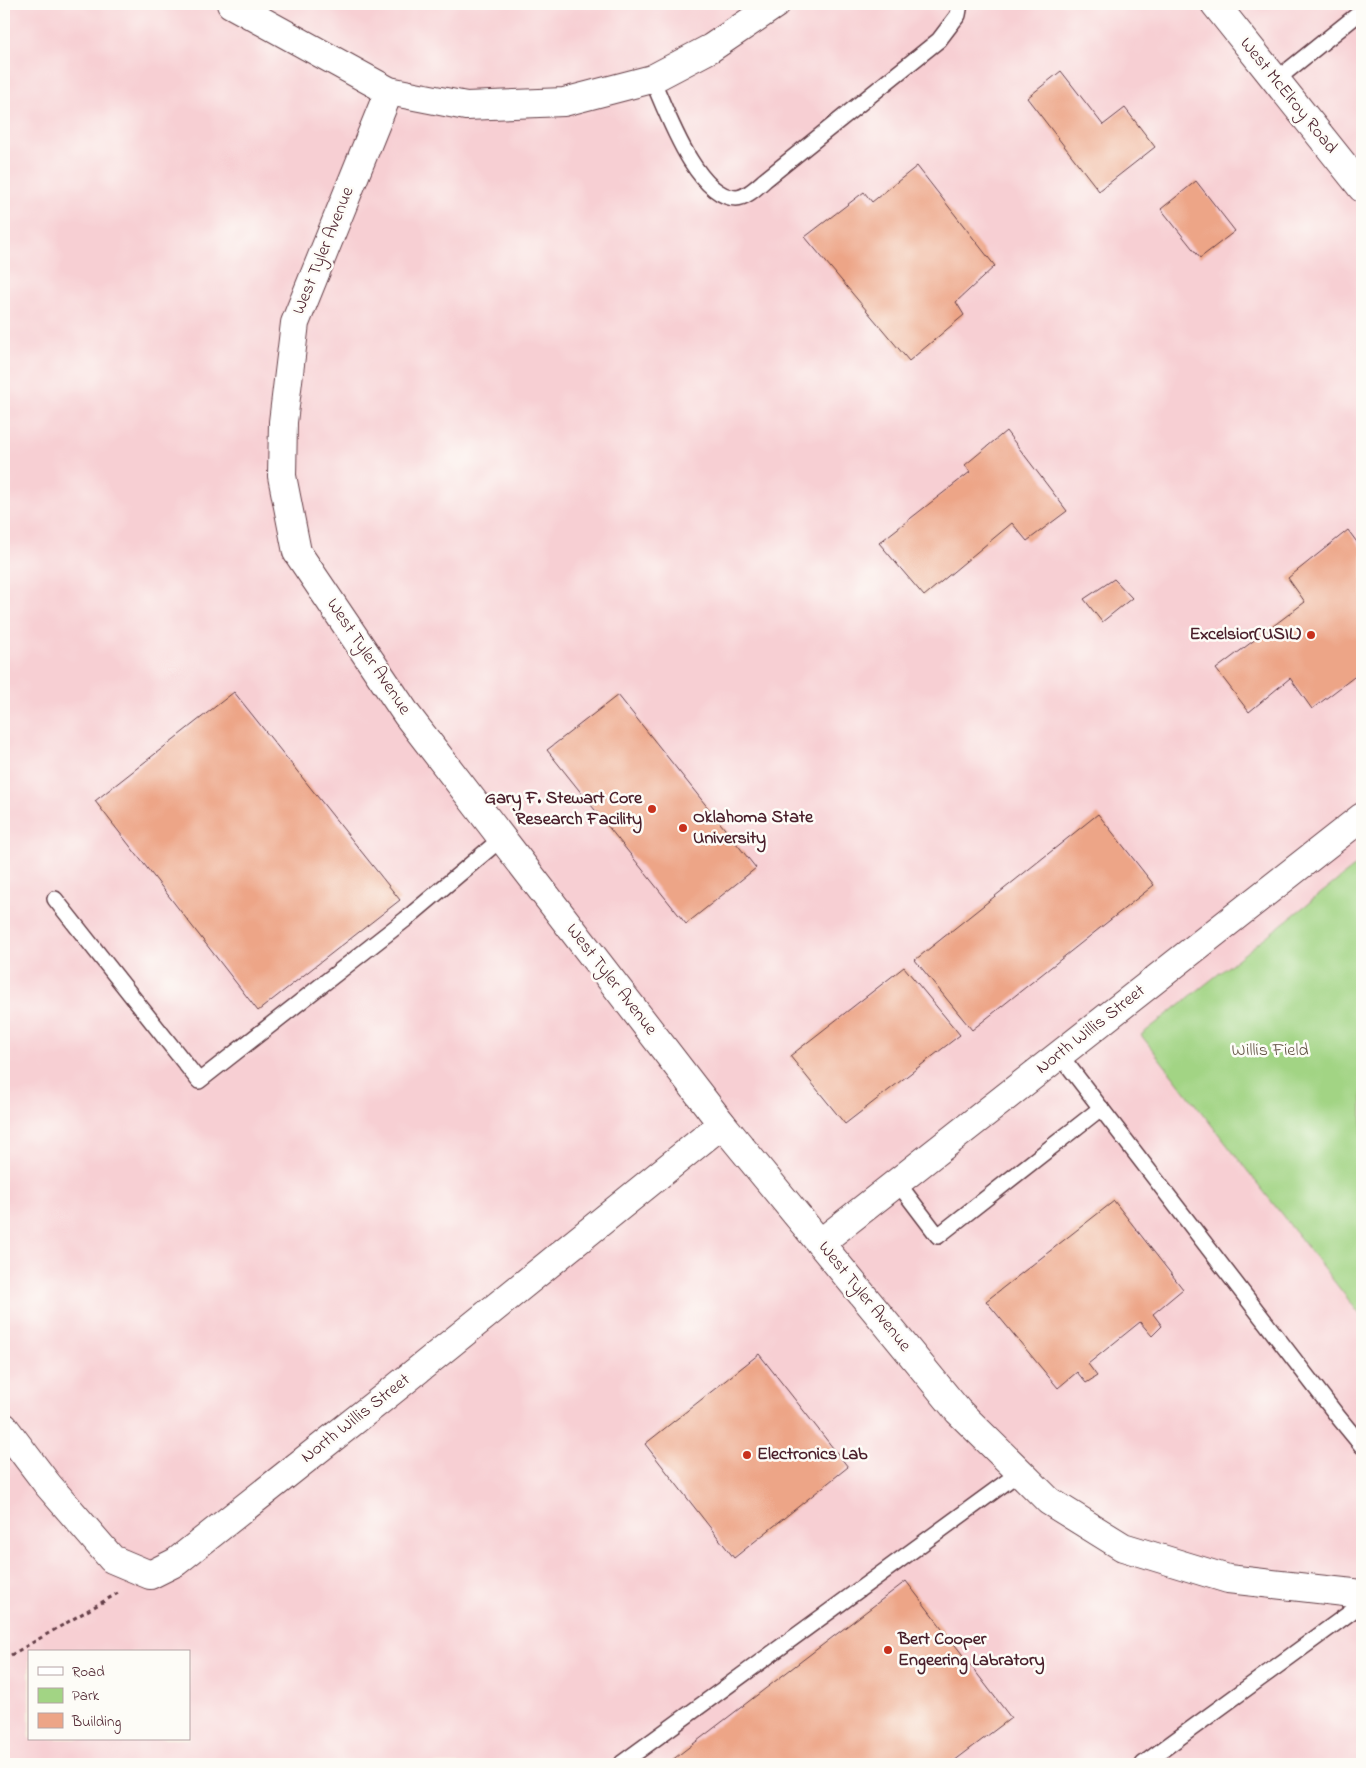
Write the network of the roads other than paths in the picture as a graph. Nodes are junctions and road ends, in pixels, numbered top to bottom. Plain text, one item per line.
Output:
1 (230, 4) edge
2 (776, 4) edge
3 (960, 4) edge
4 (1214, 4) edge
5 (1362, 11) edge
6 (652, 79) junction
7 (1276, 80) junction
8 (389, 91) junction
9 (1362, 188) edge
10 (1362, 817) edge
11 (502, 838) junction
12 (55, 899) dead end
13 (1060, 1055) junction
14 (1101, 1108) junction
15 (722, 1124) junction
16 (897, 1182) junction
17 (820, 1243) junction
18 (4, 1427) edge
19 (1362, 1446) edge
20 (1020, 1472) junction
21 (1362, 1594) edge
22 (1362, 1604) edge
23 (624, 1764) edge
24 (1143, 1764) edge

1 - 8 street
2 - 6 street
3 - 6 lane
4 - 7 street, West McElroy Road
5 - 7 lane
6 - 8 street
7 - 9 street, West McElroy Road
8 - 11 street, West Tyler Avenue
10 - 13 street, North Willis Street
11 - 12 lane
11 - 15 street, West Tyler Avenue
13 - 14 lane
13 - 16 street, North Willis Street
14 - 16 lane
14 - 19 lane
15 - 17 street, West Tyler Avenue
15 - 18 street, North Willis Street
16 - 17 street, North Willis Street
17 - 20 street, West Tyler Avenue
20 - 21 street, West Tyler Avenue
20 - 23 lane
22 - 24 lane

